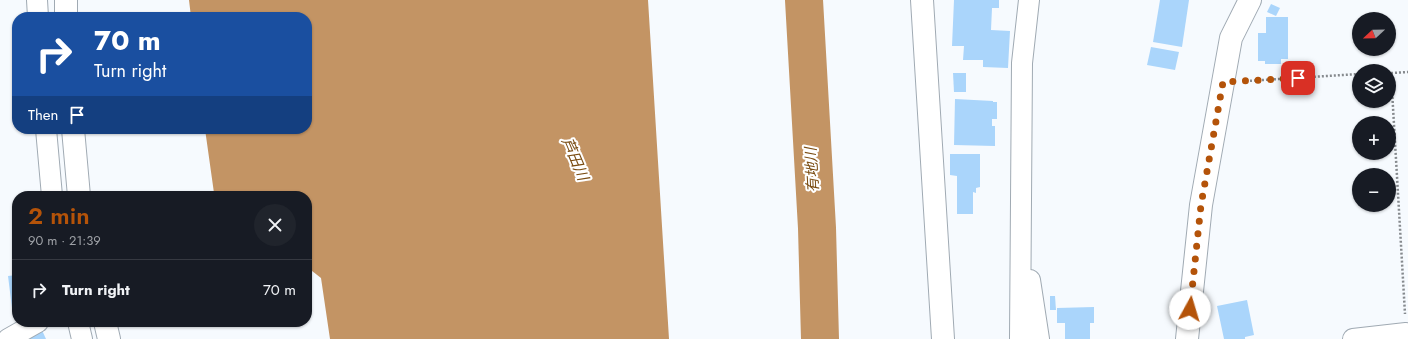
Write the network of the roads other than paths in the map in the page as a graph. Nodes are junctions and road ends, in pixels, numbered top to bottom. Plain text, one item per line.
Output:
1 (37, 0) edge
2 (66, 0) edge
3 (922, 0) edge
4 (1029, 0) edge
5 (1250, 0) edge
6 (38, 12) edge
7 (66, 12) edge
8 (46, 134) edge
9 (53, 134) edge
10 (73, 134) edge
11 (49, 165) junction
12 (52, 191) edge
13 (79, 191) edge
14 (1020, 270) junction
15 (29, 327) edge
16 (79, 327) edge
17 (107, 327) edge
18 (1406, 333) road end
19 (8, 339) edge
20 (82, 339) edge
21 (109, 339) edge
22 (943, 339) edge
23 (1020, 339) edge
24 (1039, 339) edge
25 (1187, 339) edge
26 (1353, 339) edge

1 - 6 street
2 - 7 street
3 - 22 street
4 - 14 street
5 - 25 street
8 - 11 street
9 - 11 street
10 - 13 street
11 - 12 street
14 - 23 street
14 - 24 street
15 - 19 street
16 - 20 street
17 - 21 street
18 - 26 street

